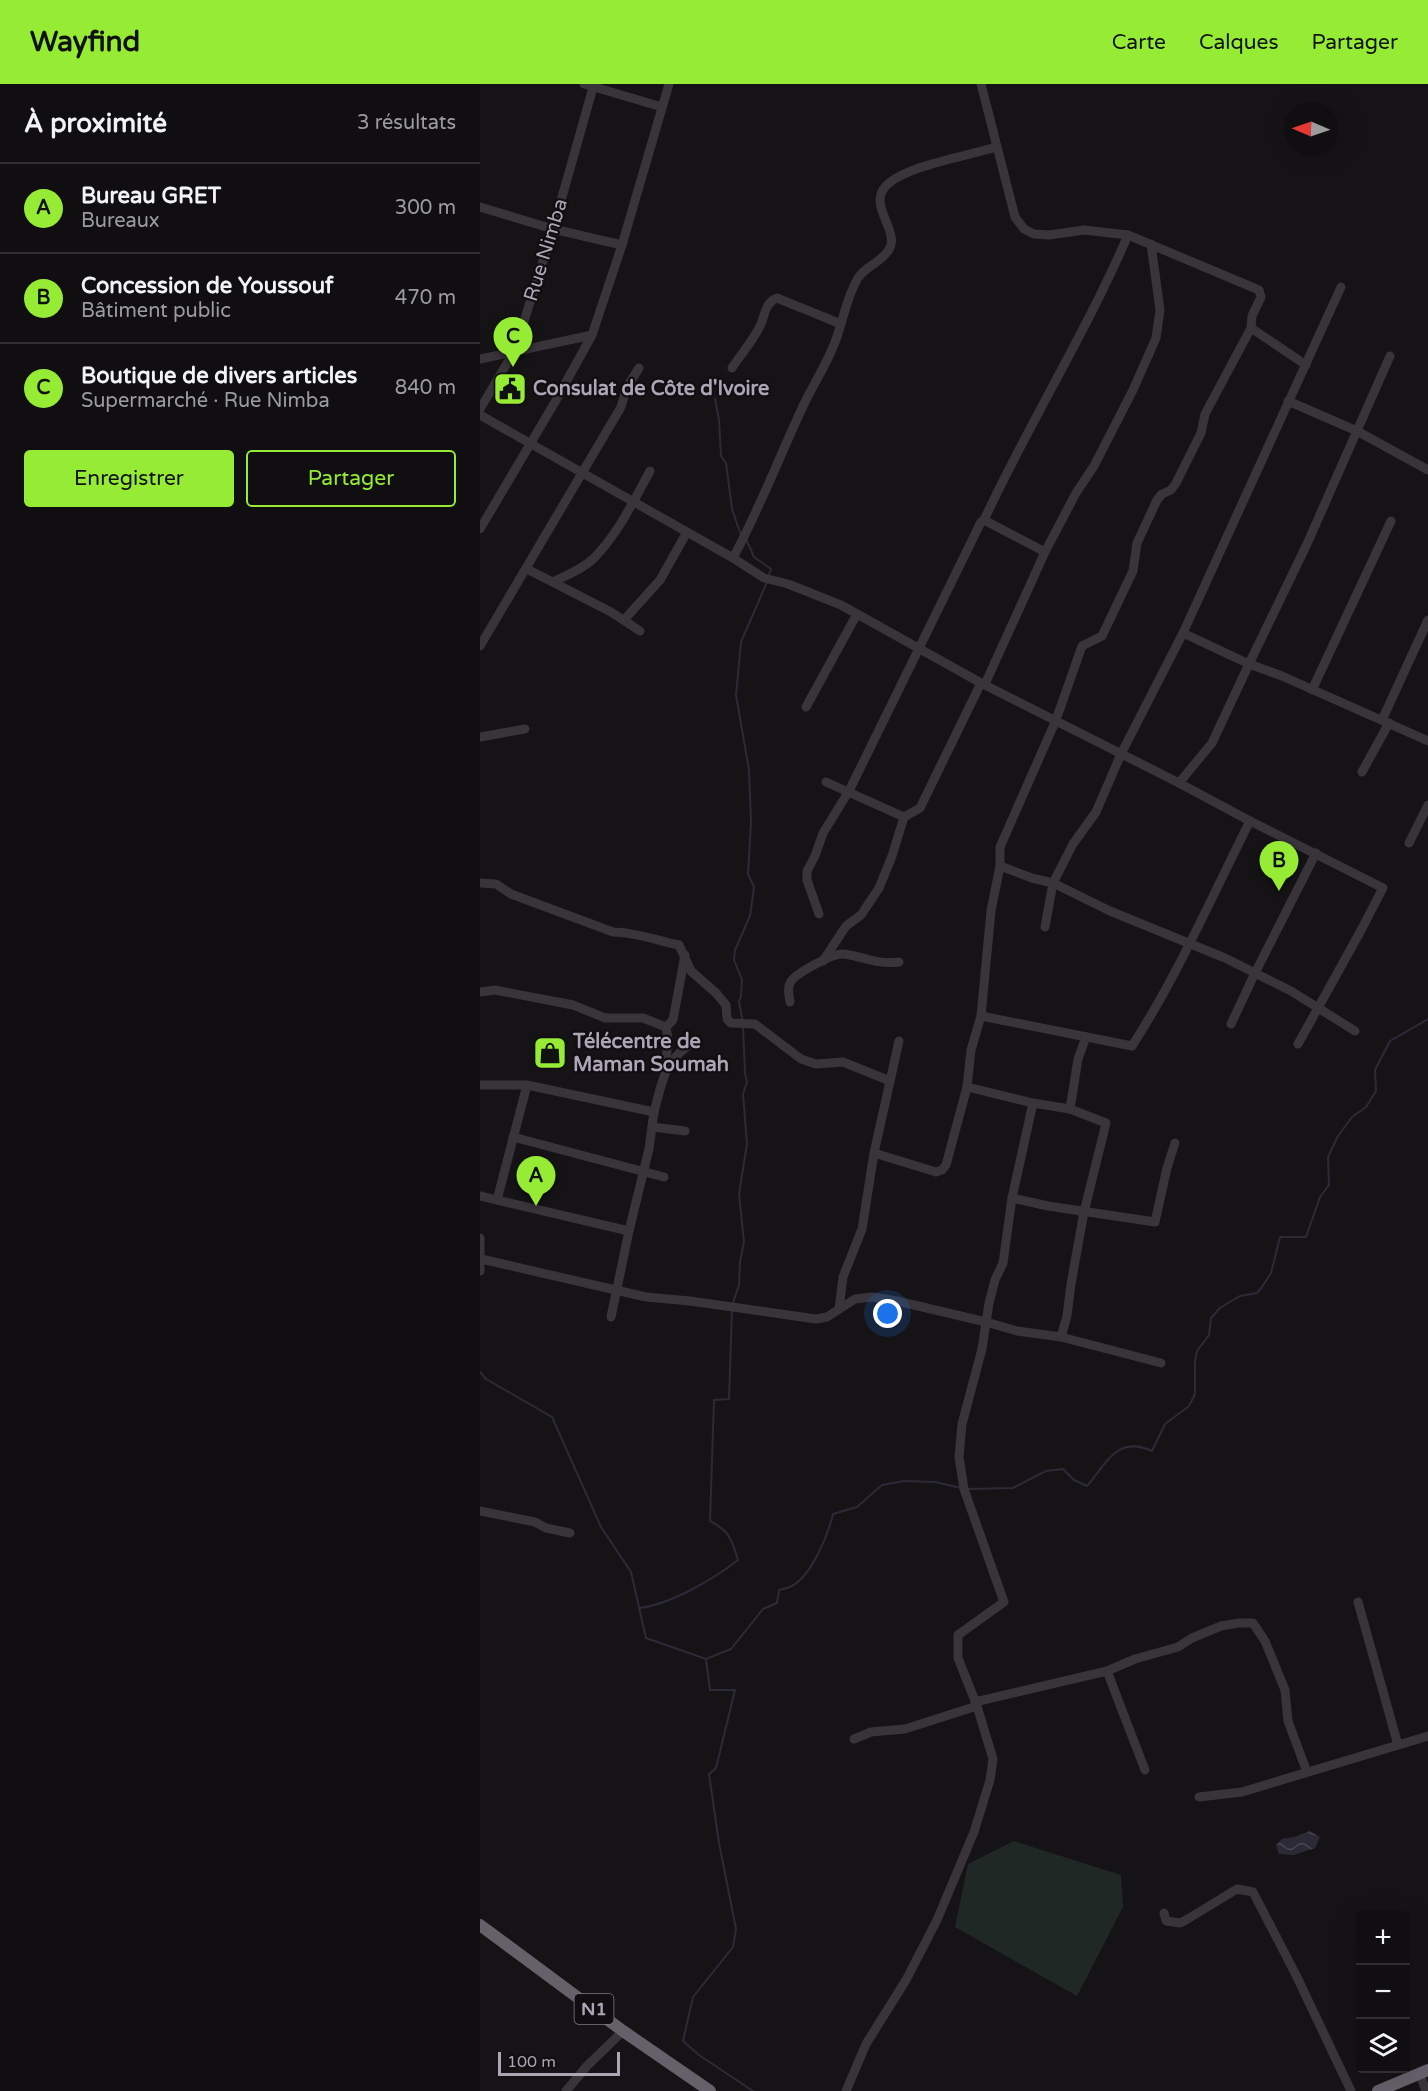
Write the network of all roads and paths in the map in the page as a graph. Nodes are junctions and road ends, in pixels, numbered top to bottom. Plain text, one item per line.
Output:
1 (669, 84) edge
2 (981, 84) edge
3 (590, 85) edge
4 (662, 107) junction
5 (996, 147) junction
6 (480, 207) edge
7 (553, 229) junction
8 (1128, 235) junction
9 (1151, 244) junction
10 (622, 245) junction
11 (1341, 287) dead end
12 (841, 324) junction
13 (1251, 328) junction
14 (592, 335) junction
15 (515, 350) junction
16 (1390, 356) dead end
17 (480, 359) edge
18 (1306, 365) junction
19 (639, 368) dead end
20 (732, 368) dead end
21 (1288, 400) junction
22 (480, 409) edge
23 (480, 416) edge
24 (1357, 431) junction
25 (530, 445) junction
26 (1428, 470) edge
27 (650, 471) dead end
28 (583, 474) junction
29 (632, 502) junction
30 (984, 520) junction
31 (1391, 521) dead end
32 (480, 529) edge
33 (687, 532) junction
34 (1045, 552) junction
35 (733, 558) junction
36 (527, 568) junction
37 (553, 582) junction
38 (857, 615) junction
39 (624, 620) junction
40 (1428, 620) edge
41 (640, 631) dead end
42 (1183, 633) junction
43 (480, 646) edge
44 (917, 649) junction
45 (1249, 664) junction
46 (983, 683) junction
47 (1312, 690) junction
48 (806, 707) dead end
49 (1056, 720) junction
50 (1386, 722) junction
51 (525, 729) dead end
52 (480, 736) edge
53 (1428, 741) edge
54 (1121, 754) junction
55 (1362, 772) dead end
56 (826, 782) dead end
57 (1179, 783) junction
58 (849, 791) junction
59 (1428, 805) edge
60 (904, 817) junction
61 (1250, 821) junction
62 (1409, 843) dead end
63 (1316, 853) junction
64 (1000, 866) junction
65 (480, 883) edge
66 (1053, 883) junction
67 (819, 914) dead end
68 (1045, 927) dead end
69 (1189, 942) junction
70 (685, 955) junction
71 (823, 961) junction
72 (899, 962) dead end
73 (1255, 973) junction
74 (480, 992) edge
75 (790, 1002) dead end
76 (1317, 1007) junction
77 (981, 1016) junction
78 (1231, 1024) dead end
79 (666, 1027) junction
80 (1355, 1030) dead end
81 (1086, 1037) junction
82 (696, 1041) dead end
83 (899, 1041) dead end
84 (1298, 1044) dead end
85 (665, 1072) junction
86 (890, 1081) junction
87 (480, 1085) edge
88 (527, 1085) junction
89 (967, 1086) junction
90 (1033, 1103) junction
91 (1070, 1109) junction
92 (654, 1112) junction
93 (652, 1127) junction
94 (685, 1131) dead end
95 (513, 1137) junction
96 (1175, 1143) dead end
97 (874, 1153) junction
98 (644, 1172) junction
99 (664, 1178) dead end
100 (480, 1196) edge
101 (1012, 1198) junction
102 (497, 1200) junction
103 (1084, 1212) junction
104 (629, 1231) junction
105 (480, 1238) edge
106 (481, 1259) edge
107 (480, 1271) edge
108 (618, 1291) junction
109 (840, 1309) junction
110 (612, 1317) dead end
111 (986, 1322) junction
112 (1061, 1337) junction
113 (1161, 1363) dead end
114 (480, 1510) edge
115 (570, 1533) dead end
116 (1358, 1602) dead end
117 (1107, 1671) junction
118 (976, 1704) junction
119 (1428, 1736) edge
120 (854, 1739) dead end
121 (1398, 1745) junction
122 (1145, 1770) dead end
123 (1307, 1772) junction
124 (1199, 1797) dead end
125 (1164, 1912) dead end
126 (480, 1925) edge
127 (624, 2031) junction
128 (1424, 2072) edge
129 (566, 2091) edge
130 (710, 2091) edge
131 (846, 2091) edge
132 (1351, 2091) edge
133 (1378, 2091) edge
134 (1426, 2091) edge

1 - 4 street
2 - 5 street
3 - 4 street
3 - 7 street, Rue Nimba
4 - 10 street
5 - 8 street
5 - 12 street
6 - 7 street
7 - 10 street
7 - 15 street, Rue Nimba
8 - 9 street
8 - 30 street
9 - 13 street
9 - 34 street
10 - 14 street
11 - 18 street
12 - 20 street
12 - 35 street
13 - 18 street
13 - 49 street
14 - 15 street
14 - 25 street
15 - 17 street
15 - 22 street, Rue Nimba
16 - 24 street
18 - 21 street
19 - 28 street
21 - 24 street
21 - 42 street
23 - 25 street
24 - 26 street
24 - 45 street
25 - 28 street
25 - 32 street
27 - 29 street
28 - 29 street
28 - 36 street
29 - 33 street
29 - 37 street
30 - 34 street
30 - 44 street
31 - 47 street
33 - 35 street
33 - 39 street
34 - 46 street
35 - 38 street
36 - 37 street
36 - 43 street
37 - 39 street
38 - 44 street
38 - 48 street
39 - 41 street
40 - 50 street
42 - 45 street
42 - 54 street
44 - 46 street
44 - 58 street
45 - 47 street
45 - 57 street
46 - 49 street
46 - 60 street
47 - 50 street
49 - 54 street
49 - 64 street
50 - 53 street
50 - 55 street
51 - 52 street
54 - 57 street
54 - 66 street
56 - 58 street
57 - 61 street
58 - 60 street
58 - 67 street
59 - 62 street
60 - 71 street
61 - 63 street
61 - 69 street
63 - 73 street
63 - 76 street
64 - 66 street
64 - 77 street
65 - 70 street
66 - 68 street
66 - 69 street
69 - 73 street
69 - 81 street
70 - 79 street
70 - 86 street
71 - 72 street
71 - 75 street
73 - 76 street
73 - 78 street
74 - 79 street
76 - 80 street
76 - 84 street
77 - 81 street
77 - 89 street
79 - 85 street
81 - 91 street
82 - 85 street
83 - 86 street
85 - 92 street
86 - 97 street
87 - 88 street
88 - 92 street
88 - 95 street
89 - 90 street
89 - 97 street
90 - 91 street
90 - 101 street
91 - 103 street
92 - 93 street
93 - 94 street
93 - 98 street
95 - 98 street
95 - 102 street
96 - 103 street
97 - 109 street
98 - 99 street
98 - 104 street
100 - 102 street
101 - 103 street
101 - 111 street
102 - 104 street
103 - 112 street
104 - 108 street
105 - 106 street
106 - 107 street
106 - 108 street
108 - 109 street
108 - 110 street
109 - 111 street
111 - 112 street
111 - 118 street
112 - 113 street
114 - 115 street
116 - 121 street
117 - 118 street
117 - 122 street
117 - 123 street
118 - 120 street
118 - 131 street
119 - 121 street
121 - 123 street
123 - 124 street
125 - 132 street
126 - 127 highway, N1
127 - 129 street
127 - 130 highway, N1
128 - 133 highway
128 - 134 street

